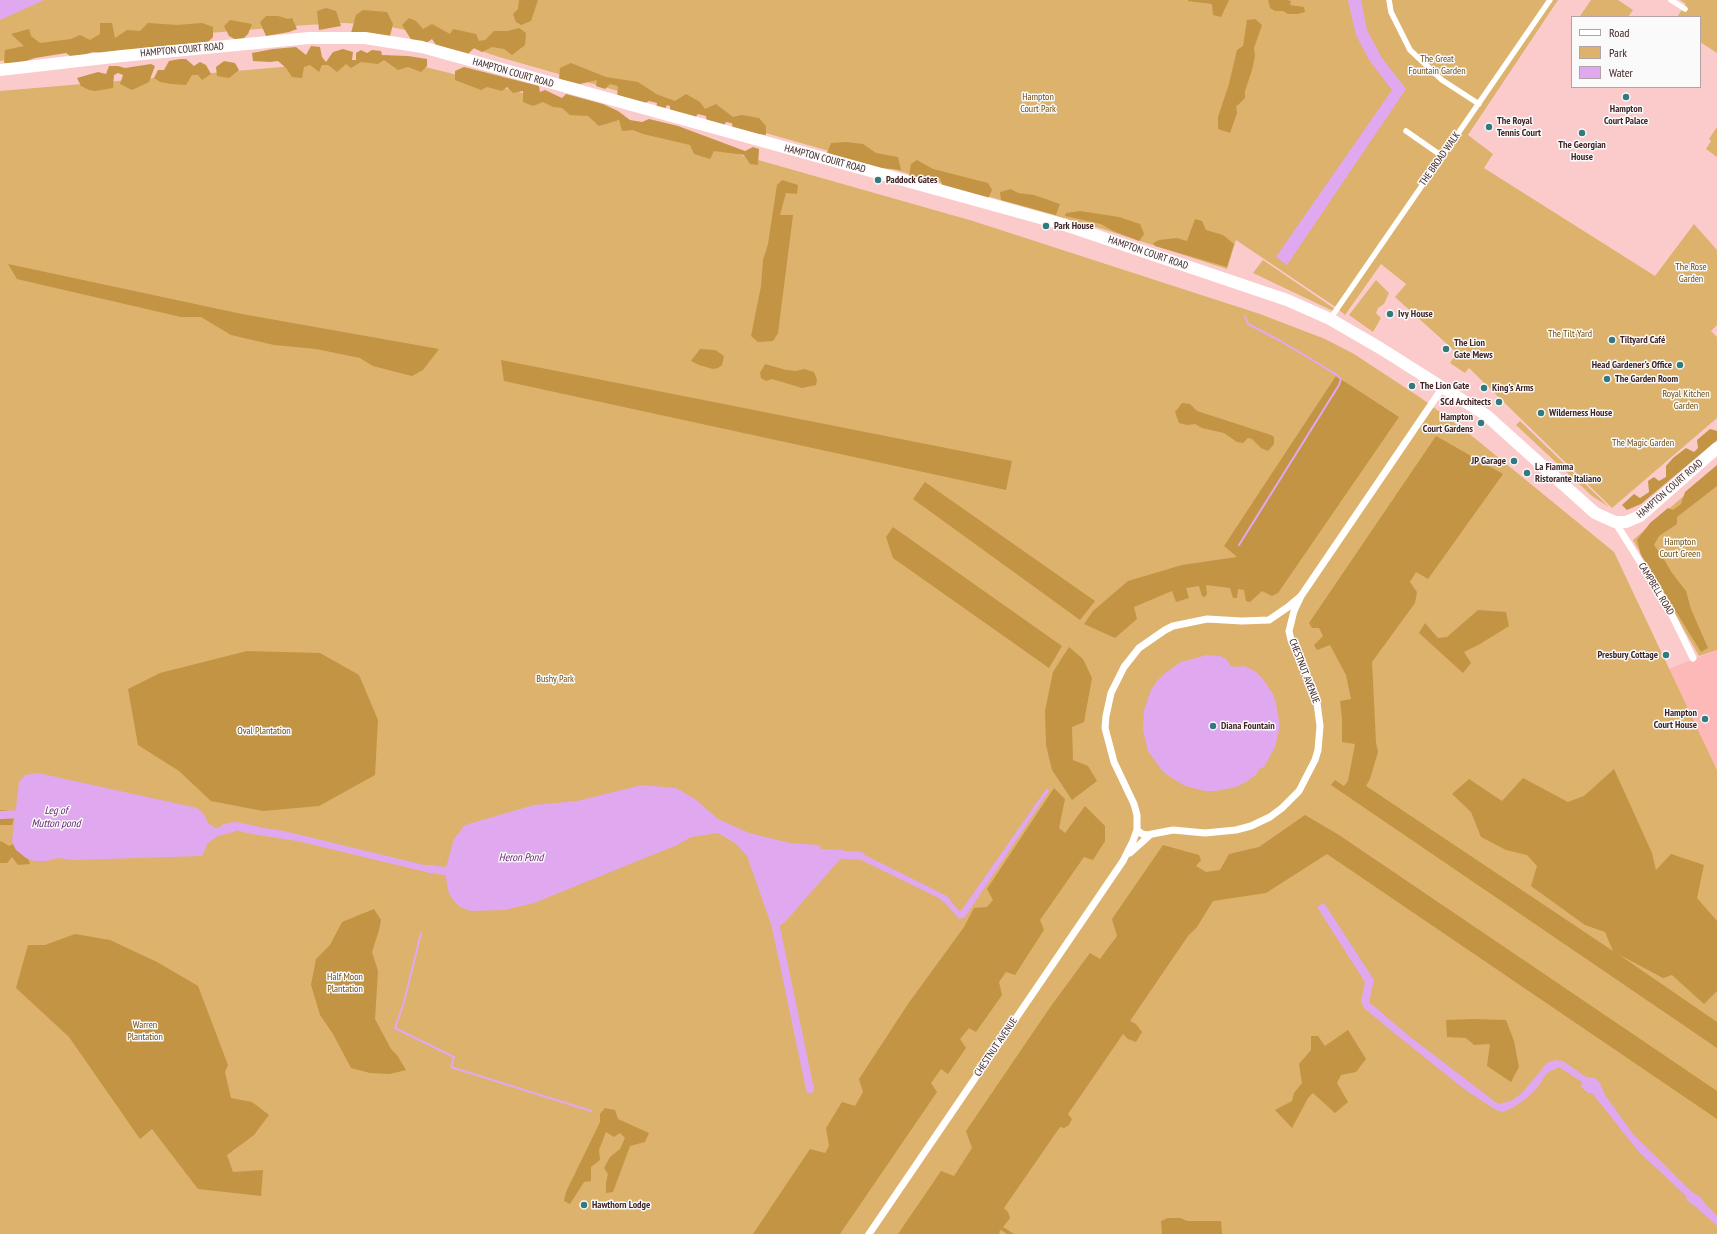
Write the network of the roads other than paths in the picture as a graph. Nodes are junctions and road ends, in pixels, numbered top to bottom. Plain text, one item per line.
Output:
1 (1389, 0) edge
2 (1550, 0) edge
3 (1671, 0) edge
4 (1682, 6) dead end
5 (0, 70) edge
6 (1479, 104) junction
7 (1406, 131) dead end
8 (1442, 156) junction
9 (1330, 319) junction
10 (1443, 387) junction
11 (1717, 448) edge
12 (1615, 522) junction
13 (1301, 596) junction
14 (1278, 614) junction
15 (1290, 625) junction
16 (1693, 658) dead end
17 (1137, 830) junction
18 (1152, 834) junction
19 (1123, 860) junction
20 (869, 1234) edge

1 - 6 street
2 - 6 street, THE BROAD WALK
3 - 4 street
5 - 9 main road, HAMPTON COURT ROAD
6 - 8 street, THE BROAD WALK
7 - 8 street
8 - 9 street, THE BROAD WALK
9 - 10 main road, HAMPTON COURT ROAD
10 - 12 main road, HAMPTON COURT ROAD
10 - 13 street, CHESTNUT AVENUE
11 - 12 main road, HAMPTON COURT ROAD
12 - 16 street, CAMPBELL ROAD
13 - 14 street, CHESTNUT AVENUE
13 - 15 street, CHESTNUT AVENUE
14 - 15 street, CHESTNUT AVENUE
14 - 17 street, CHESTNUT AVENUE
15 - 18 street, CHESTNUT AVENUE
17 - 18 street, CHESTNUT AVENUE
17 - 19 street, CHESTNUT AVENUE
18 - 19 street, CHESTNUT AVENUE
19 - 20 street, CHESTNUT AVENUE

